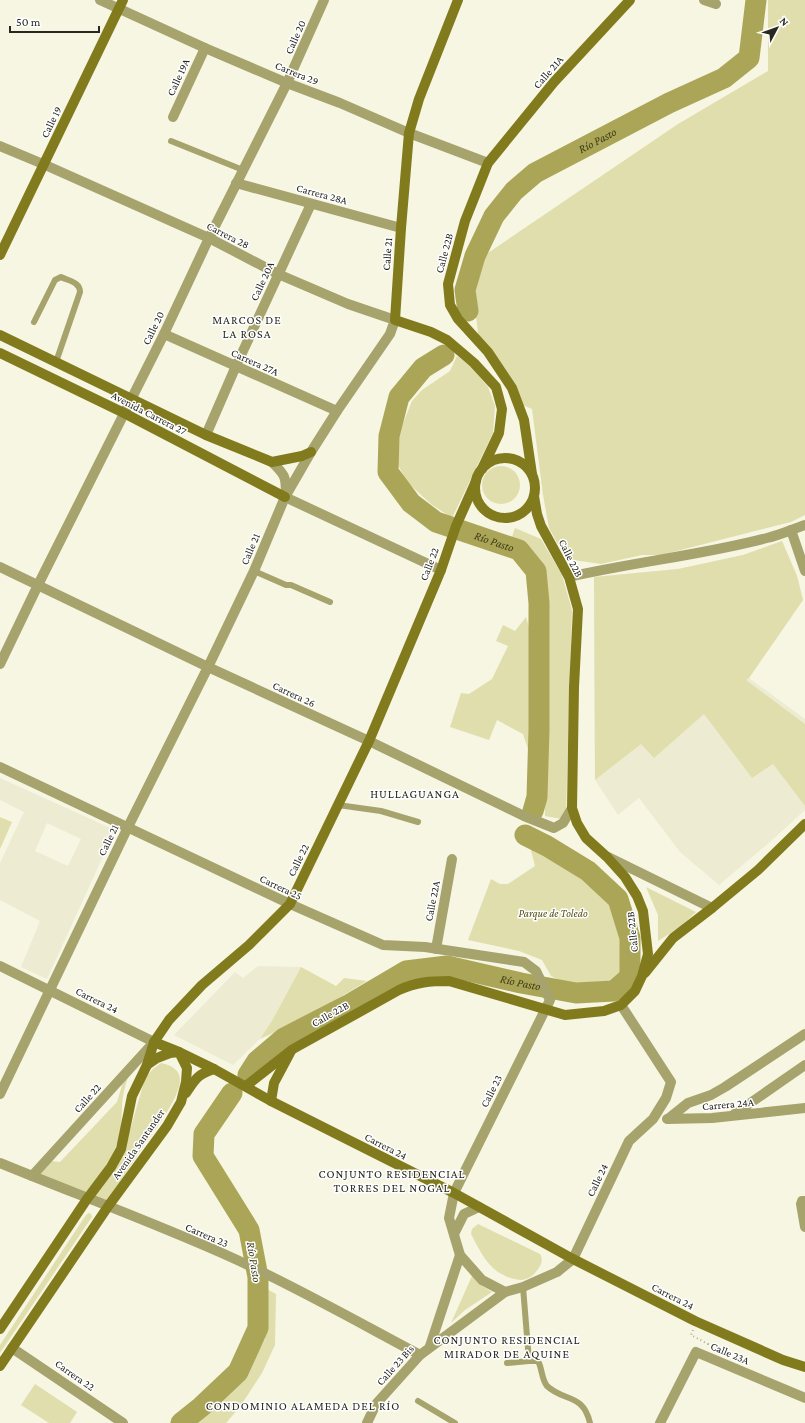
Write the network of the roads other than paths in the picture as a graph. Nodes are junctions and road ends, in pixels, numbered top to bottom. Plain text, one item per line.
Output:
1 (100, 0) edge
2 (324, 0) edge
3 (458, 0) edge
4 (630, 0) edge
5 (704, 0) edge
6 (716, 4) dead end
7 (122, 5) edge
8 (205, 48) junction
9 (287, 83) junction
10 (173, 117) dead end
11 (410, 133) junction
12 (171, 141) dead end
13 (0, 146) edge
14 (488, 163) junction
15 (43, 164) junction
16 (243, 170) junction
17 (236, 183) junction
18 (311, 204) junction
19 (401, 228) junction
20 (209, 238) junction
21 (0, 255) edge
22 (278, 274) junction
23 (395, 320) junction
24 (34, 322) dead end
25 (164, 334) junction
26 (0, 335) edge
27 (0, 354) edge
28 (56, 362) junction
29 (236, 366) junction
30 (131, 398) junction
31 (337, 411) junction
32 (124, 413) junction
33 (206, 435) junction
34 (311, 452) junction
35 (272, 462) junction
36 (482, 469) junction
37 (532, 474) junction
38 (476, 480) junction
39 (534, 496) junction
40 (285, 497) junction
41 (805, 525) edge
42 (791, 530) junction
43 (0, 567) edge
44 (441, 570) junction
45 (254, 571) junction
46 (805, 571) edge
47 (569, 576) junction
48 (38, 585) junction
49 (330, 602) dead end
50 (0, 664) edge
51 (208, 667) junction
52 (369, 741) junction
53 (0, 767) edge
54 (338, 806) junction
55 (572, 808) junction
56 (418, 822) dead end
57 (805, 824) edge
58 (128, 827) junction
59 (608, 857) junction
60 (452, 859) dead end
61 (290, 904) junction
62 (712, 908) junction
63 (436, 949) junction
64 (0, 966) edge
65 (642, 976) junction
66 (50, 991) junction
67 (550, 1000) joint
68 (621, 1005) junction
69 (545, 1010) junction
70 (805, 1034) edge
71 (154, 1042) junction
72 (293, 1049) junction
73 (179, 1052) junction
74 (147, 1065) junction
75 (805, 1065) edge
76 (214, 1069) junction
77 (245, 1085) junction
78 (0, 1094) edge
79 (271, 1101) junction
80 (181, 1102) junction
81 (805, 1108) edge
82 (732, 1116) junction
83 (653, 1119) junction
84 (668, 1119) junction
85 (0, 1163) edge
86 (32, 1176) junction
87 (454, 1193) junction
88 (87, 1199) junction
89 (805, 1201) edge
90 (109, 1205) junction
91 (479, 1207) junction
92 (805, 1227) edge
93 (454, 1234) junction
94 (460, 1255) junction
95 (573, 1259) junction
96 (523, 1287) junction
97 (505, 1292) junction
98 (0, 1329) edge
99 (430, 1346) junction
100 (12, 1348) junction
101 (420, 1355) junction
102 (529, 1361) junction
103 (507, 1363) dead end
104 (0, 1366) edge
105 (805, 1367) edge
106 (805, 1398) edge
107 (418, 1401) dead end
108 (123, 1423) edge
109 (367, 1423) edge
110 (455, 1423) edge
111 (590, 1423) edge
112 (660, 1423) edge

1 - 7 street, Carrera 29
2 - 9 street, Calle 20
3 - 11 main road, Calle 21
4 - 14 main road, Calle 21A
5 - 6 street
7 - 8 street, Carrera 29
7 - 15 main road, Calle 19
8 - 9 street, Carrera 29
8 - 10 street, Calle 19A
9 - 11 street, Carrera 29
9 - 16 street, Calle 20
11 - 14 street, Carrera 29
11 - 19 main road, Calle 21
12 - 16 lane
13 - 15 street, Carrera 28
14 - 37 main road, Calle 22B
15 - 20 street, Carrera 28
15 - 21 main road, Calle 19
16 - 17 street, Calle 20
17 - 18 street, Carrera 28A
17 - 20 street, Calle 20
18 - 19 street, Carrera 28A
18 - 22 street, Calle 20A
19 - 23 main road, Calle 21
20 - 22 street, Carrera 28
20 - 25 street, Calle 20
22 - 23 street, Carrera 28
22 - 29 street, Calle 20A
23 - 31 street, Calle 21
23 - 36 main road, Carrera 28
24 - 28 lane
25 - 29 street, Carrera 27A
25 - 30 street, Calle 20
26 - 28 main road, Avenida Carrera 27
27 - 32 main road, Avenida Carrera 27
28 - 30 main road, Avenida Carrera 27
29 - 31 street, Carrera 27A
29 - 33 street, Calle 20A
30 - 32 street, Calle 20
30 - 33 main road, Avenida Carrera 27
31 - 34 street, Calle 21
32 - 40 main road, Avenida Carrera 27
32 - 48 street, Calle 20
33 - 35 main road, Avenida Carrera 27
34 - 35 main road
34 - 40 street, Calle 21
35 - 40 street, Avenida Carrera 27
36 - 37 main road
36 - 38 main road
37 - 39 main road
38 - 39 main road
38 - 44 main road, Calle 22
39 - 47 main road, Calle 22B
40 - 44 street, Avenida Carrera 27
40 - 45 street, Calle 21
41 - 42 street
42 - 46 street
42 - 47 street
43 - 48 street, Carrera 26
44 - 52 main road, Calle 22
45 - 49 lane
45 - 51 street, Calle 21
47 - 55 main road, Calle 22B
48 - 50 street, Calle 20
48 - 51 street, Carrera 26
51 - 52 street, Carrera 26
51 - 58 street, Calle 21
52 - 54 main road, Calle 22
52 - 55 street, Carrera 26
53 - 58 street, Carrera 25
54 - 56 lane
54 - 61 main road, Calle 22
55 - 59 main road, Calle 22B
57 - 62 main road
58 - 61 street, Carrera 25
58 - 66 street, Calle 21
59 - 62 street
59 - 65 main road, Calle 22B
60 - 63 street, Calle 22A
61 - 63 street, Carrera 25
61 - 71 main road, Calle 22
62 - 65 main road
63 - 67 street, Carrera 25
64 - 66 street, Carrera 24
65 - 68 main road, Calle 22B
66 - 71 street, Carrera 24
66 - 78 street, Calle 21
67 - 69 street, Calle 23
68 - 69 main road, Calle 22B
68 - 83 street, Calle 24
69 - 72 main road, Calle 22B
69 - 87 street, Calle 23
70 - 84 street
71 - 73 main road, Carrera 24
71 - 74 main road, Avenida Santander
71 - 86 street, Calle 22
72 - 77 main road, Calle 22B
72 - 79 main road
73 - 74 main road
73 - 76 main road, Carrera 24
73 - 80 main road, Avenida Santander
74 - 88 main road, Avenida Santander
75 - 82 street
76 - 77 main road, Carrera 24
76 - 80 main road
77 - 79 main road, Carrera 24
79 - 87 main road, Carrera 24
80 - 90 main road, Avenida Santander
81 - 82 street, Carrera 24A
82 - 84 street, Carrera 24A
83 - 84 street, Carrera 24A
83 - 95 street, Calle 24
85 - 86 street, Carrera 23
86 - 88 street, Carrera 23
87 - 91 main road, Carrera 24
87 - 93 street, Calle 23
88 - 90 street, Carrera 23
88 - 98 main road, Avenida Santander
89 - 92 street
90 - 100 main road, Avenida Santander
90 - 101 street, Carrera 23
91 - 93 street
91 - 95 main road, Carrera 24
93 - 94 street, Calle 23
94 - 97 street
94 - 99 street, Calle 23 Bis
95 - 96 street
95 - 105 main road, Carrera 24
96 - 97 street
96 - 102 lane
97 - 99 street, Calle 23 Bis
99 - 101 street, Calle 23 Bis
100 - 104 main road, Avenida Santander
100 - 108 street, Carrera 22
101 - 109 street, Calle 23 Bis
102 - 103 lane
102 - 111 lane
106 - 112 street, Calle 23A
107 - 110 lane

